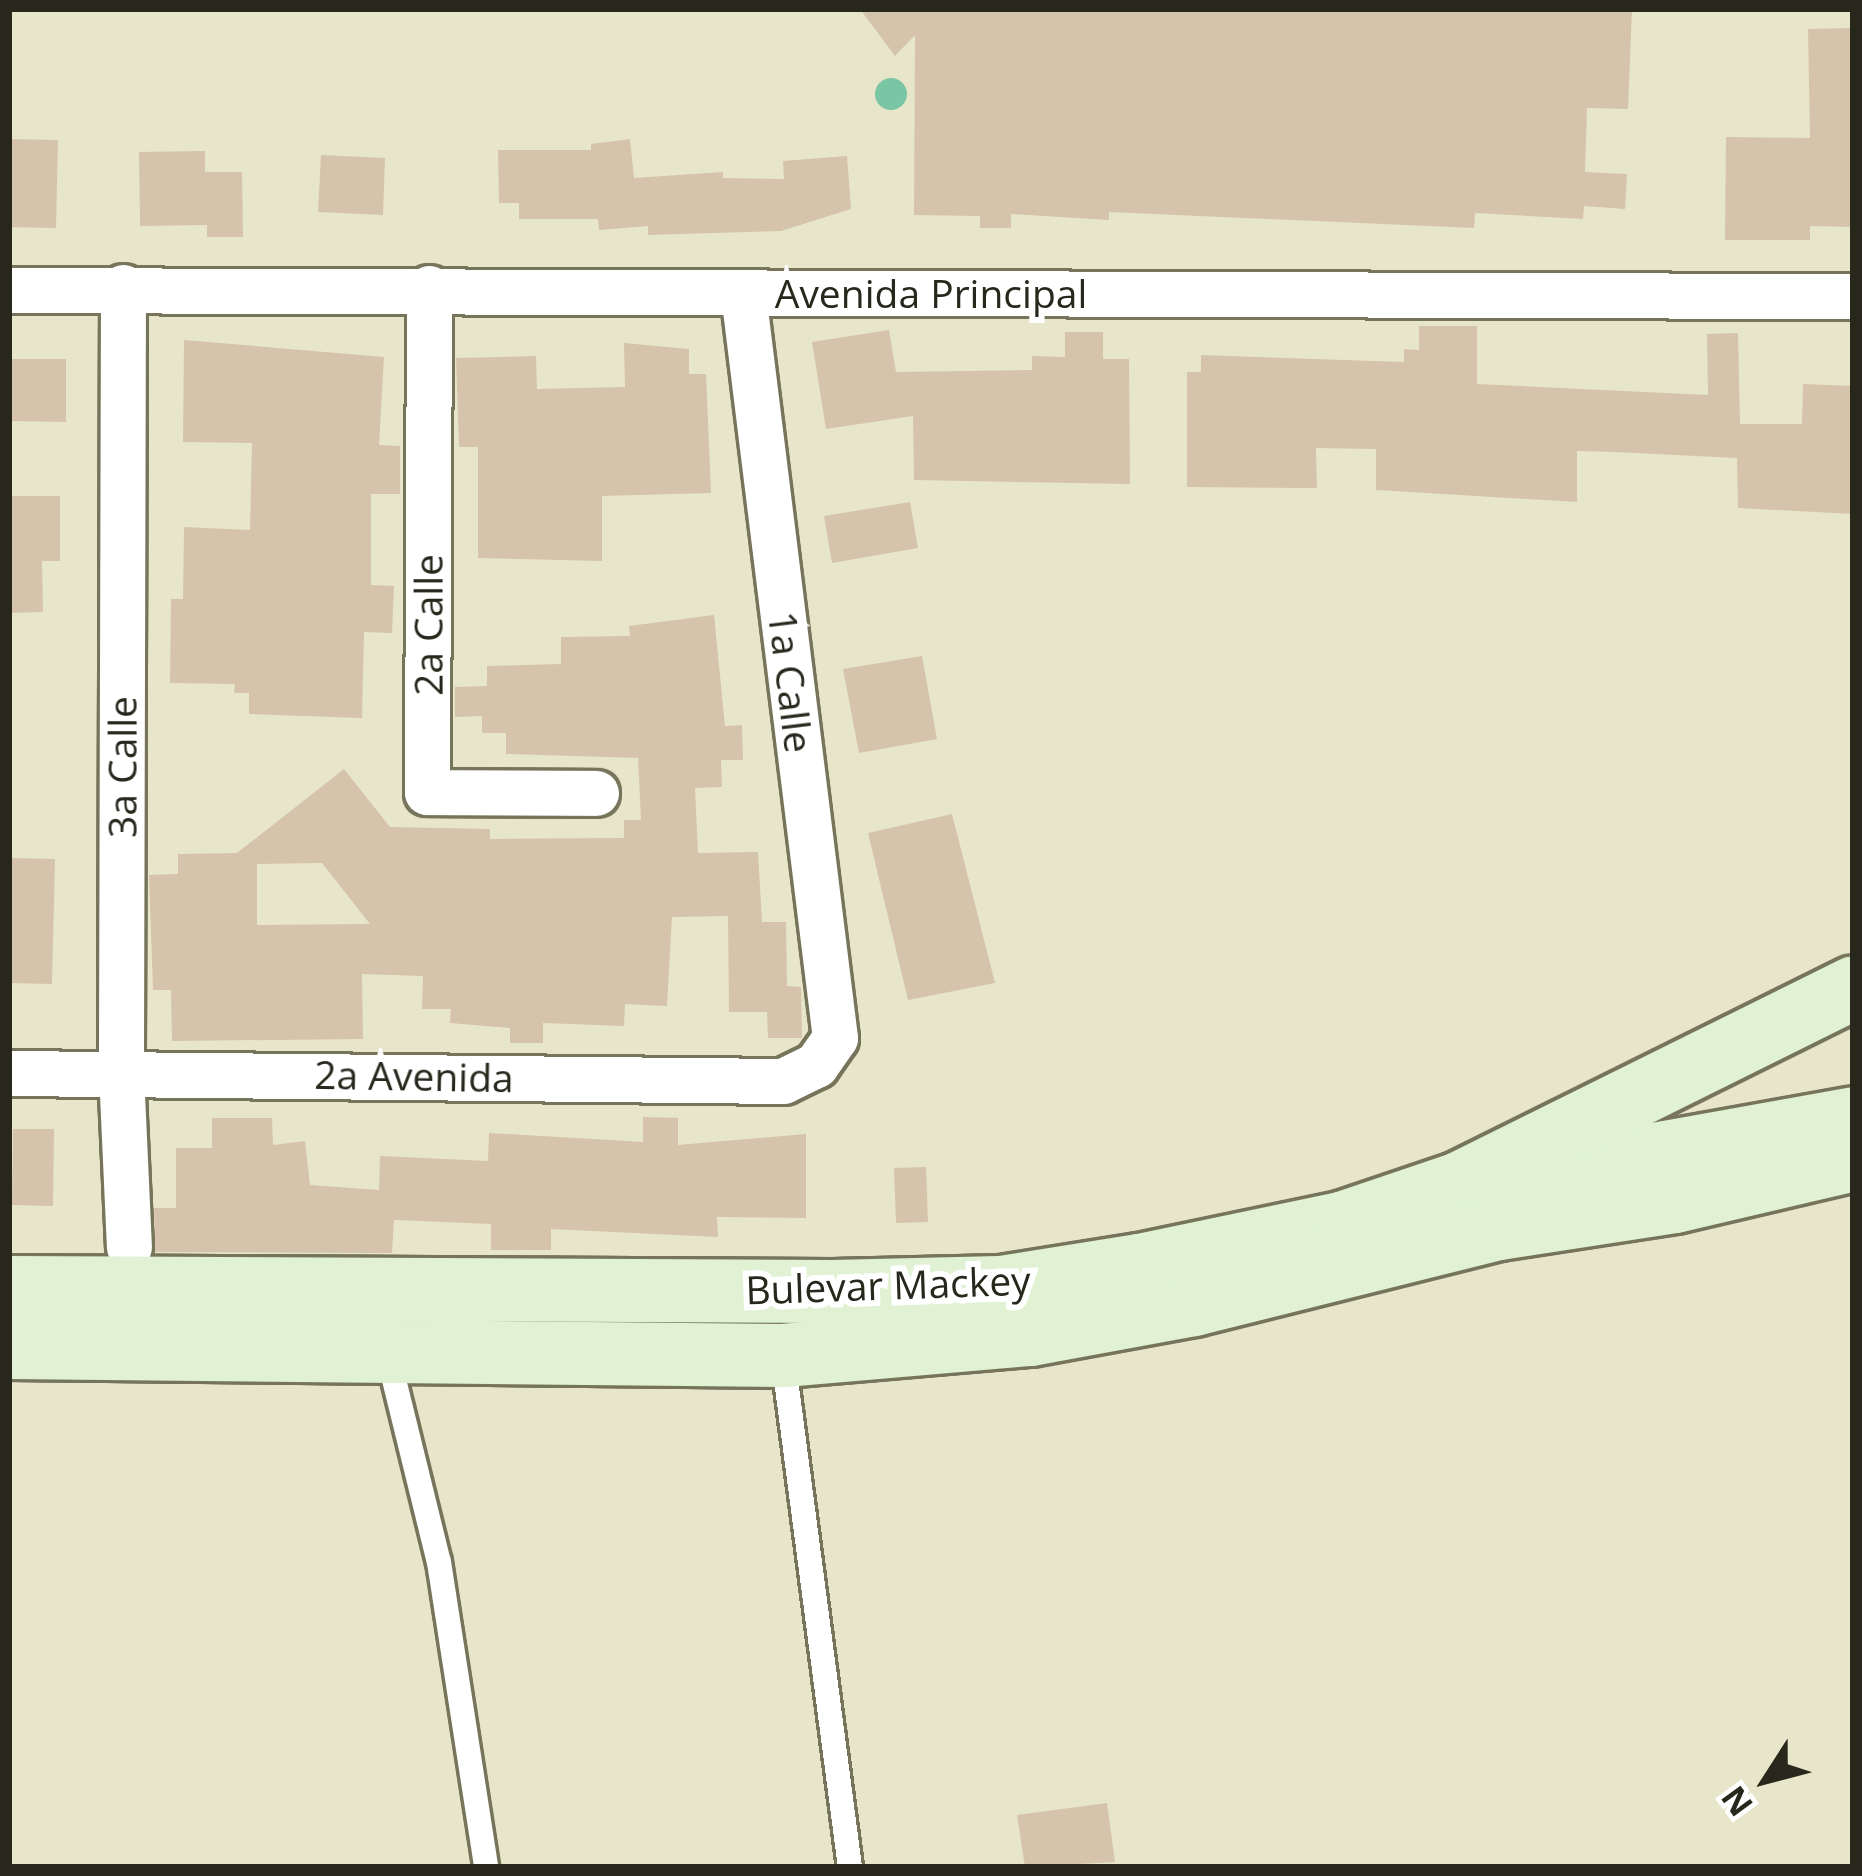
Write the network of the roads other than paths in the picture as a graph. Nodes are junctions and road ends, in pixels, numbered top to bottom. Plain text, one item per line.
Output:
1 (123, 287) junction
2 (429, 288) junction
3 (9, 290) edge
4 (742, 293) junction
5 (1853, 296) edge
6 (596, 793) dead end
7 (1844, 998) edge
8 (816, 1065) joint
9 (121, 1072) junction
10 (9, 1073) edge
11 (1853, 1118) edge
12 (1853, 1159) edge
13 (1498, 1228) junction
14 (129, 1247) dead end
15 (9, 1287) edge
16 (9, 1347) edge
17 (387, 1348) junction
18 (783, 1355) junction
19 (486, 1867) edge
20 (850, 1867) edge

1 - 2 street, Avenida Principal
1 - 3 street, Avenida Principal
1 - 9 street, 3a Calle
2 - 4 street, Avenida Principal
2 - 6 street, 2a Calle
4 - 5 street, Avenida Principal
4 - 8 street, 1a Calle
7 - 15 main road, Bulevar Mackey
8 - 9 street, 2a Avenida
9 - 10 street, 2a Avenida
9 - 14 street, 3a Calle
11 - 13 main road
12 - 13 main road, Bulevar Mackey
13 - 18 main road, Bulevar Mackey
16 - 17 main road, Bulevar Mackey
17 - 18 main road, Bulevar Mackey
17 - 19 lane
18 - 20 lane

